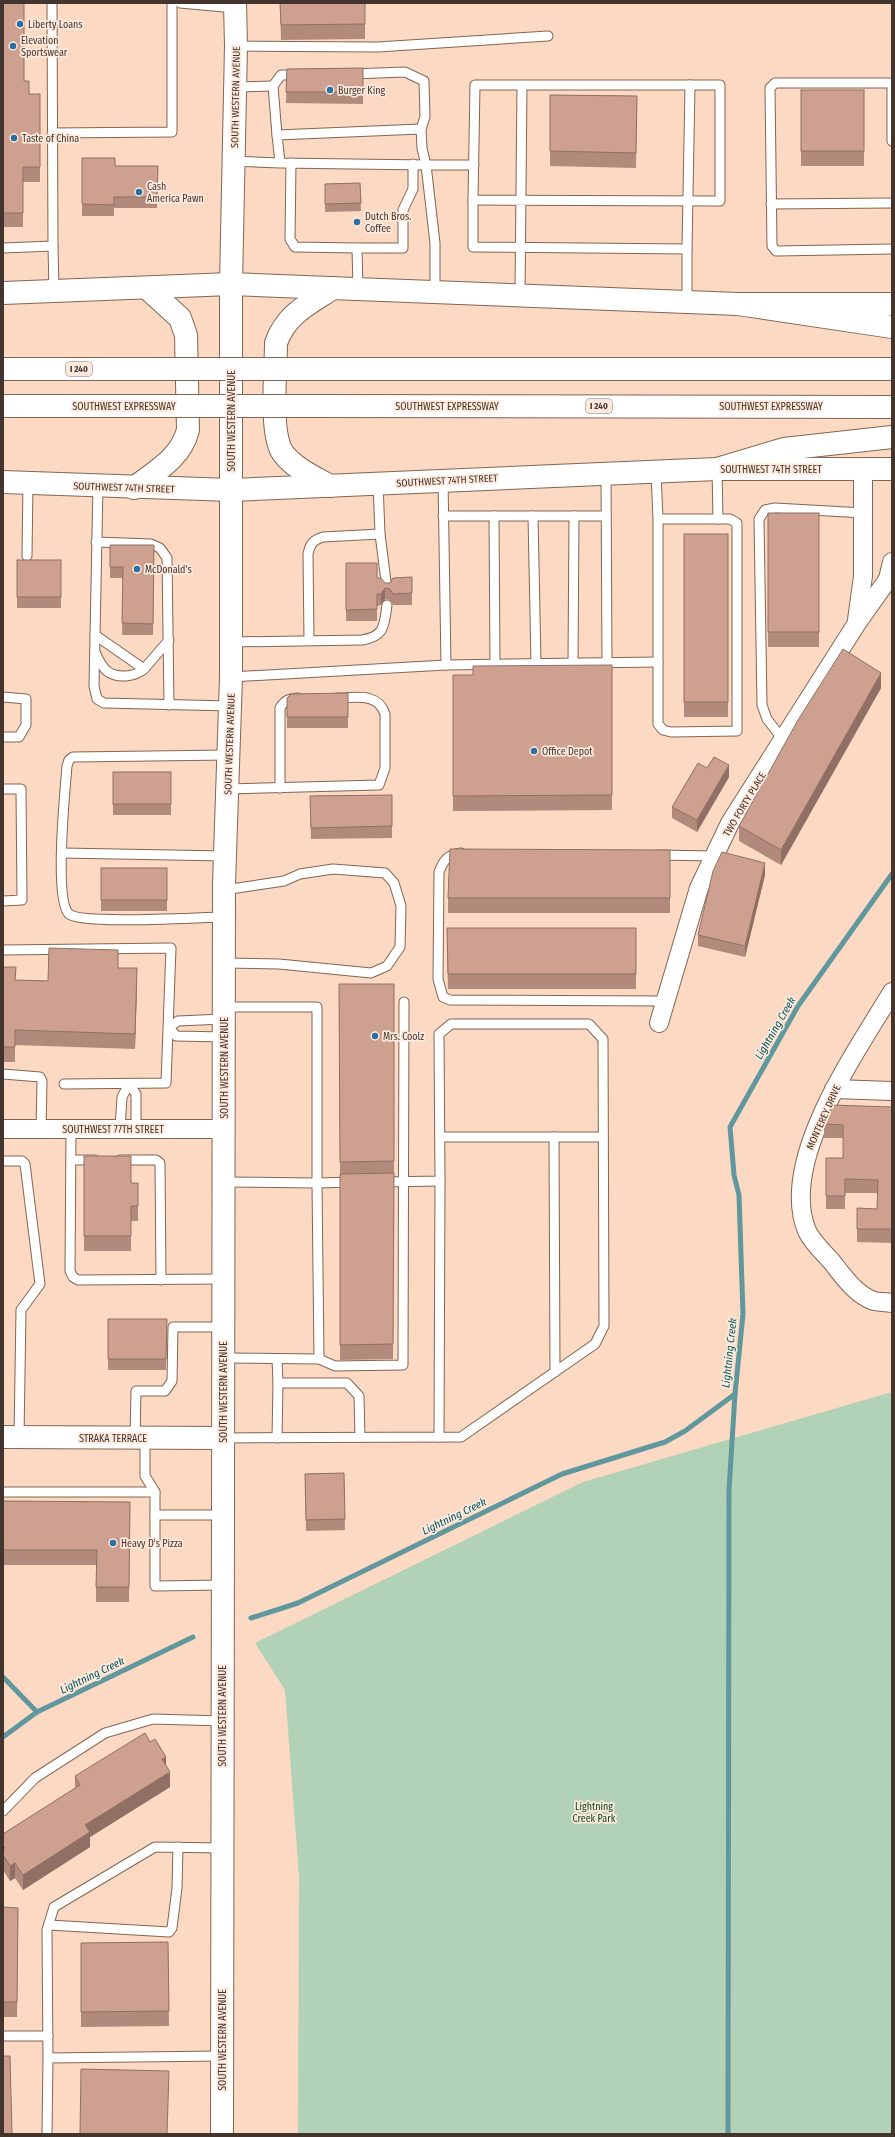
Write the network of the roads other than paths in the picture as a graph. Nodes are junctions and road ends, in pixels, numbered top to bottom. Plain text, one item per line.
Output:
1 (52, 3) edge
2 (172, 3) edge
3 (180, 3) edge
4 (235, 6) edge
5 (548, 36) dead end
6 (236, 46) junction
7 (343, 74) edge
8 (312, 75) edge
9 (892, 83) edge
10 (522, 85) junction
11 (690, 85) junction
12 (273, 86) junction
13 (235, 87) junction
14 (422, 129) junction
15 (52, 133) junction
16 (277, 135) junction
17 (892, 141) edge
18 (233, 162) junction
19 (280, 163) junction
20 (291, 163) junction
21 (413, 164) junction
22 (426, 165) junction
23 (474, 165) junction
24 (473, 200) junction
25 (521, 201) junction
26 (688, 201) junction
27 (892, 203) edge
28 (771, 204) junction
29 (53, 246) junction
30 (521, 247) junction
31 (3, 248) edge
32 (357, 248) junction
33 (687, 249) junction
34 (892, 249) edge
35 (231, 284) junction
36 (147, 288) junction
37 (332, 288) junction
38 (358, 289) junction
39 (54, 291) junction
40 (435, 292) junction
41 (3, 293) edge
42 (520, 295) junction
43 (687, 302) junction
44 (738, 304) junction
45 (892, 304) edge
46 (892, 327) edge
47 (3, 369) edge
48 (892, 369) edge
49 (3, 406) edge
50 (892, 407) edge
51 (892, 437) edge
52 (717, 469) junction
53 (863, 469) junction
54 (892, 469) edge
55 (606, 472) junction
56 (656, 472) junction
57 (443, 480) junction
58 (3, 482) edge
59 (28, 483) junction
60 (378, 483) junction
61 (98, 486) junction
62 (330, 486) junction
63 (134, 488) junction
64 (231, 490) junction
65 (864, 513) junction
66 (443, 516) junction
67 (494, 516) junction
68 (533, 516) junction
69 (574, 516) junction
70 (606, 516) junction
71 (718, 519) junction
72 (658, 520) junction
73 (380, 534) junction
74 (96, 542) junction
75 (27, 556) dead end
76 (892, 562) edge
77 (387, 589) edge
78 (387, 605) dead end
79 (857, 623) junction
80 (95, 635) junction
81 (169, 640) junction
82 (309, 640) junction
83 (231, 642) junction
84 (94, 651) junction
85 (658, 662) junction
86 (607, 663) junction
87 (536, 664) junction
88 (573, 664) junction
89 (446, 665) junction
90 (495, 665) junction
91 (144, 669) junction
92 (230, 677) junction
93 (3, 697) edge
94 (311, 698) edge
95 (326, 698) edge
96 (169, 705) junction
97 (230, 706) junction
98 (3, 737) edge
99 (784, 741) junction
100 (228, 755) junction
101 (280, 788) junction
102 (3, 789) edge
103 (227, 789) junction
104 (62, 853) junction
105 (470, 853) edge
106 (651, 855) edge
107 (225, 856) junction
108 (714, 856) junction
109 (224, 890) junction
110 (3, 901) edge
111 (224, 917) junction
112 (3, 950) edge
113 (224, 963) junction
114 (892, 992) edge
115 (665, 1001) junction
116 (404, 1002) dead end
117 (224, 1021) junction
118 (659, 1023) dead end
119 (169, 1027) junction
120 (3, 1074) edge
121 (64, 1084) dead end
122 (128, 1084) junction
123 (834, 1089) junction
124 (892, 1091) edge
125 (3, 1129) edge
126 (41, 1129) junction
127 (71, 1129) junction
128 (128, 1129) junction
129 (224, 1129) junction
130 (440, 1137) junction
131 (554, 1137) junction
132 (603, 1137) junction
133 (71, 1160) junction
134 (3, 1161) edge
135 (440, 1181) junction
136 (224, 1182) junction
137 (403, 1182) junction
138 (317, 1183) junction
139 (223, 1279) junction
140 (161, 1280) junction
141 (892, 1303) edge
142 (223, 1327) junction
143 (223, 1358) junction
144 (277, 1359) junction
145 (319, 1359) junction
146 (555, 1372) junction
147 (278, 1383) junction
148 (11, 1437) edge
149 (360, 1437) junction
150 (440, 1437) junction
151 (140, 1438) junction
152 (222, 1438) junction
153 (277, 1438) junction
154 (3, 1492) edge
155 (155, 1492) junction
156 (155, 1515) junction
157 (222, 1515) junction
158 (222, 1584) junction
159 (222, 1721) junction
160 (3, 1811) edge
161 (178, 1847) junction
162 (222, 1848) junction
163 (49, 1926) junction
164 (3, 2036) edge
165 (48, 2036) junction
166 (222, 2056) junction
167 (48, 2058) junction
168 (48, 2134) edge
169 (222, 2134) edge

1 - 15 lane
2 - 15 lane
3 - 4 lane
4 - 6 main road, SOUTH WESTERN AVENUE
5 - 6 lane
6 - 13 main road, SOUTH WESTERN AVENUE
7 - 14 lane
8 - 12 lane
9 - 17 lane
9 - 28 lane
10 - 11 lane
10 - 23 lane
10 - 25 lane
11 - 26 lane
11 - 26 lane
12 - 13 lane
12 - 16 lane
13 - 18 main road, SOUTH WESTERN AVENUE
14 - 16 lane
14 - 22 lane
15 - 29 lane
16 - 19 lane
18 - 19 lane
18 - 35 main road, SOUTH WESTERN AVENUE
19 - 20 lane
20 - 21 lane
20 - 32 lane
21 - 22 lane
21 - 32 lane
22 - 23 lane
22 - 40 lane
23 - 24 lane
24 - 25 lane
24 - 30 lane
25 - 26 lane
25 - 30 lane
26 - 33 lane
27 - 28 lane
28 - 34 lane
29 - 31 lane
29 - 39 lane
30 - 33 lane
30 - 42 lane
32 - 38 lane
33 - 43 lane
35 - 36 main road
35 - 37 main road
35 - 64 main road, SOUTH WESTERN AVENUE
36 - 39 main road
36 - 63 main road
37 - 38 main road
37 - 62 main road
38 - 40 main road
39 - 41 main road
40 - 42 main road
42 - 43 main road
43 - 44 main road
44 - 45 main road
44 - 46 main road
47 - 48 main road, I 240, bridge
49 - 50 main road, SOUTHWEST EXPRESSWAY / I 240, bridge
51 - 52 main road
52 - 53 main road, SOUTHWEST 74TH STREET
52 - 56 main road, SOUTHWEST 74TH STREET
52 - 71 lane
53 - 54 main road, SOUTHWEST 74TH STREET
53 - 65 street, TWO FORTY PLACE
55 - 56 main road, SOUTHWEST 74TH STREET
55 - 57 main road, SOUTHWEST 74TH STREET
55 - 70 lane
56 - 72 lane
57 - 60 main road, SOUTHWEST 74TH STREET
57 - 66 lane
58 - 59 main road, SOUTHWEST 74TH STREET
59 - 61 main road, SOUTHWEST 74TH STREET
59 - 75 lane
60 - 62 main road, SOUTHWEST 74TH STREET
60 - 73 lane
61 - 63 main road, SOUTHWEST 74TH STREET
61 - 74 lane
62 - 64 main road, SOUTHWEST 74TH STREET
63 - 64 main road, SOUTHWEST 74TH STREET
64 - 83 main road, SOUTH WESTERN AVENUE
65 - 79 street, TWO FORTY PLACE
65 - 99 lane
66 - 67 lane
66 - 89 lane
67 - 68 lane
67 - 90 lane
68 - 69 lane
68 - 87 lane
69 - 70 lane
69 - 88 lane
70 - 86 lane
71 - 72 lane
71 - 85 lane
72 - 85 lane
73 - 77 lane
73 - 82 lane
74 - 80 lane
74 - 81 lane
76 - 79 street, TWO FORTY PLACE
78 - 82 lane
79 - 99 street, TWO FORTY PLACE
80 - 84 lane
80 - 91 lane
81 - 91 lane
81 - 96 lane
82 - 83 lane
83 - 92 main road, SOUTH WESTERN AVENUE
84 - 91 lane
84 - 96 lane
85 - 86 lane
86 - 88 lane
87 - 88 lane
87 - 90 lane
89 - 90 lane
89 - 92 lane
92 - 97 main road, SOUTH WESTERN AVENUE
93 - 98 lane
94 - 101 lane
95 - 101 lane
96 - 97 lane
97 - 100 main road, SOUTH WESTERN AVENUE
99 - 108 street, TWO FORTY PLACE
100 - 103 main road, SOUTH WESTERN AVENUE
100 - 104 lane
101 - 103 lane
102 - 110 lane
103 - 107 main road, SOUTH WESTERN AVENUE
104 - 107 lane
104 - 111 lane
105 - 115 lane
106 - 108 lane
107 - 109 main road, SOUTH WESTERN AVENUE
108 - 115 street, TWO FORTY PLACE
109 - 111 main road, SOUTH WESTERN AVENUE
109 - 113 lane
111 - 113 main road, SOUTH WESTERN AVENUE
112 - 119 lane
113 - 117 main road, SOUTH WESTERN AVENUE
114 - 123 street, MONTEREY DRIVE
115 - 118 street, TWO FORTY PLACE
116 - 137 lane
117 - 119 lane
117 - 119 lane
117 - 129 main road, SOUTH WESTERN AVENUE
117 - 138 lane
119 - 122 lane
120 - 126 lane
121 - 122 lane
122 - 128 lane
122 - 128 lane
123 - 124 street
123 - 141 street, MONTEREY DRIVE
125 - 126 street, SOUTHWEST 77TH STREET
126 - 127 street, SOUTHWEST 77TH STREET
127 - 128 street, SOUTHWEST 77TH STREET
127 - 133 lane
128 - 129 street, SOUTHWEST 77TH STREET
129 - 136 main road, SOUTH WESTERN AVENUE
130 - 131 lane
130 - 132 lane
130 - 135 lane
131 - 132 lane
131 - 146 lane
132 - 146 lane
133 - 140 lane
133 - 140 lane
134 - 148 lane
135 - 137 lane
135 - 150 lane
136 - 138 lane
136 - 139 main road, SOUTH WESTERN AVENUE
137 - 138 lane
137 - 145 lane
138 - 145 lane
139 - 140 lane
139 - 142 main road, SOUTH WESTERN AVENUE
142 - 143 main road, SOUTH WESTERN AVENUE
142 - 151 lane
143 - 144 lane
143 - 152 main road, SOUTH WESTERN AVENUE
144 - 145 lane
144 - 147 lane
146 - 150 lane
147 - 149 lane
147 - 153 lane
148 - 151 main road, STRAKA TERRACE
149 - 150 lane
149 - 153 lane
151 - 152 main road, STRAKA TERRACE
151 - 155 lane
152 - 153 lane
152 - 157 main road, SOUTH WESTERN AVENUE
154 - 155 lane
155 - 156 lane
156 - 157 lane
156 - 158 lane
157 - 158 main road, SOUTH WESTERN AVENUE
158 - 159 main road, SOUTH WESTERN AVENUE
159 - 160 lane
159 - 162 main road, SOUTH WESTERN AVENUE
161 - 162 lane
161 - 163 lane
161 - 163 lane
162 - 166 main road, SOUTH WESTERN AVENUE
163 - 165 lane
164 - 165 lane
165 - 167 lane
166 - 167 lane
166 - 169 main road, SOUTH WESTERN AVENUE
167 - 168 lane

